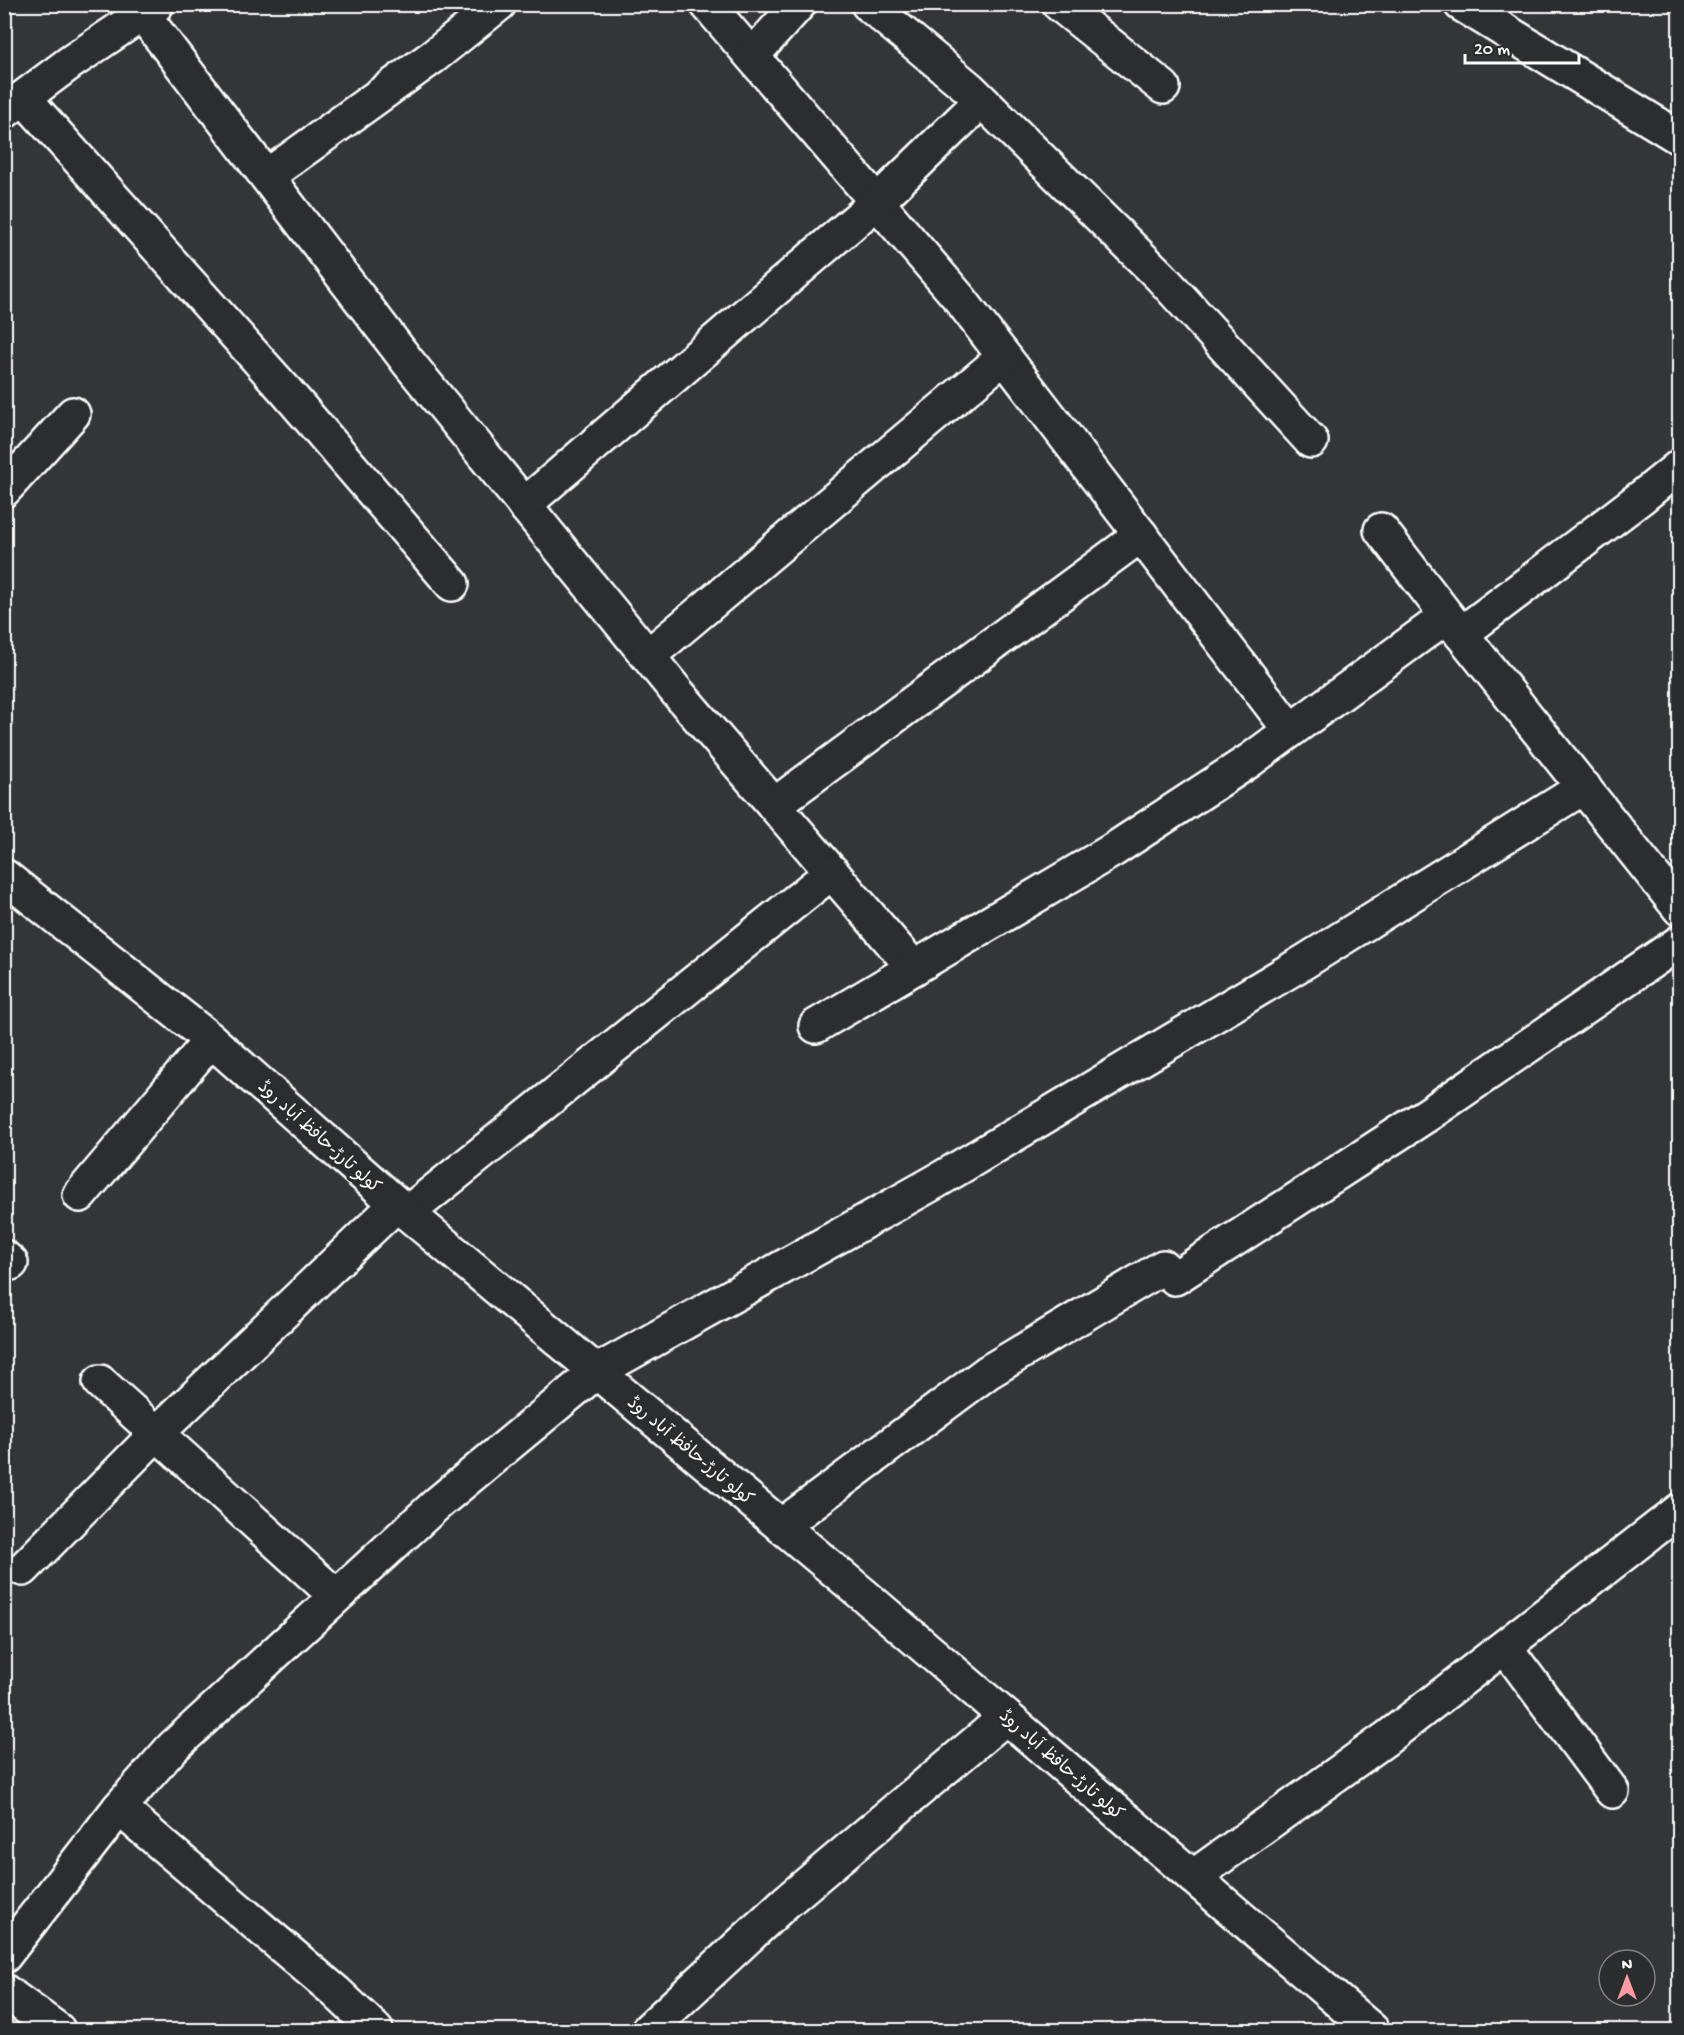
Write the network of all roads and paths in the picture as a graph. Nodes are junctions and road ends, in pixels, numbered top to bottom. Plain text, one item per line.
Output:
1 (499, 4) edge
2 (707, 4) edge
3 (798, 4) edge
4 (868, 4) edge
5 (1059, 4) edge
6 (1461, 4) edge
7 (145, 8) edge
8 (752, 57) junction
9 (1163, 87) dead end
10 (981, 101) junction
11 (14, 105) edge
12 (1680, 138) edge
13 (267, 176) junction
14 (877, 202) junction
15 (1004, 357) junction
16 (73, 414) dead end
17 (1311, 441) dead end
18 (1680, 466) edge
19 (4, 490) edge
20 (524, 505) junction
21 (1381, 530) dead end
22 (1141, 535) junction
23 (452, 584) dead end
24 (1454, 625) junction
25 (648, 656) junction
26 (1290, 730) junction
27 (1584, 787) junction
28 (774, 805) junction
29 (832, 872) junction
30 (4, 876) edge
31 (1680, 909) edge
32 (1680, 942) edge
33 (914, 968) junction
34 (816, 1026) dead end
35 (211, 1040) junction
36 (80, 1195) dead end
37 (402, 1209) junction
38 (596, 1372) junction
39 (100, 1382) dead end
40 (156, 1434) junction
41 (1680, 1510) edge
42 (781, 1526) junction
43 (23, 1569) dead end
44 (336, 1596) junction
45 (1504, 1647) junction
46 (1006, 1717) junction
47 (1612, 1791) dead end
48 (119, 1808) junction
49 (1193, 1877) junction
50 (4, 1956) edge
51 (4, 1991) edge
52 (58, 2031) edge
53 (376, 2031) edge
54 (648, 2031) edge
55 (1372, 2031) edge

1 - 13 street
2 - 8 street
3 - 8 street
4 - 10 street
5 - 9 street
6 - 12 street
7 - 11 street
7 - 13 street
8 - 14 street
10 - 14 street
10 - 17 street
11 - 23 street
13 - 20 street
14 - 15 street
14 - 20 street
15 - 22 street
15 - 25 street
16 - 19 street
18 - 24 street
20 - 25 street
21 - 24 street
22 - 26 street
22 - 28 street
24 - 26 street
24 - 27 street
25 - 28 street
26 - 33 street
27 - 31 street
27 - 38 street
28 - 29 street
29 - 33 street
29 - 37 street
30 - 35 street, کولو تارڑ-حافظ آباد روڈ
32 - 42 street
33 - 34 street
35 - 36 street
35 - 37 street, کولو تارڑ-حافظ آباد روڈ
37 - 38 street, کولو تارڑ-حافظ آباد روڈ
37 - 40 street
38 - 42 street, کولو تارڑ-حافظ آباد روڈ
38 - 44 street
39 - 40 street
40 - 43 street
40 - 44 street
41 - 45 street
42 - 46 street, کولو تارڑ-حافظ آباد روڈ
44 - 48 street
45 - 47 street
45 - 49 street
46 - 49 street, کولو تارڑ-حافظ آباد روڈ
46 - 54 street
48 - 50 street
48 - 53 street
49 - 55 street, کولو تارڑ-حافظ آباد روڈ
51 - 52 street

